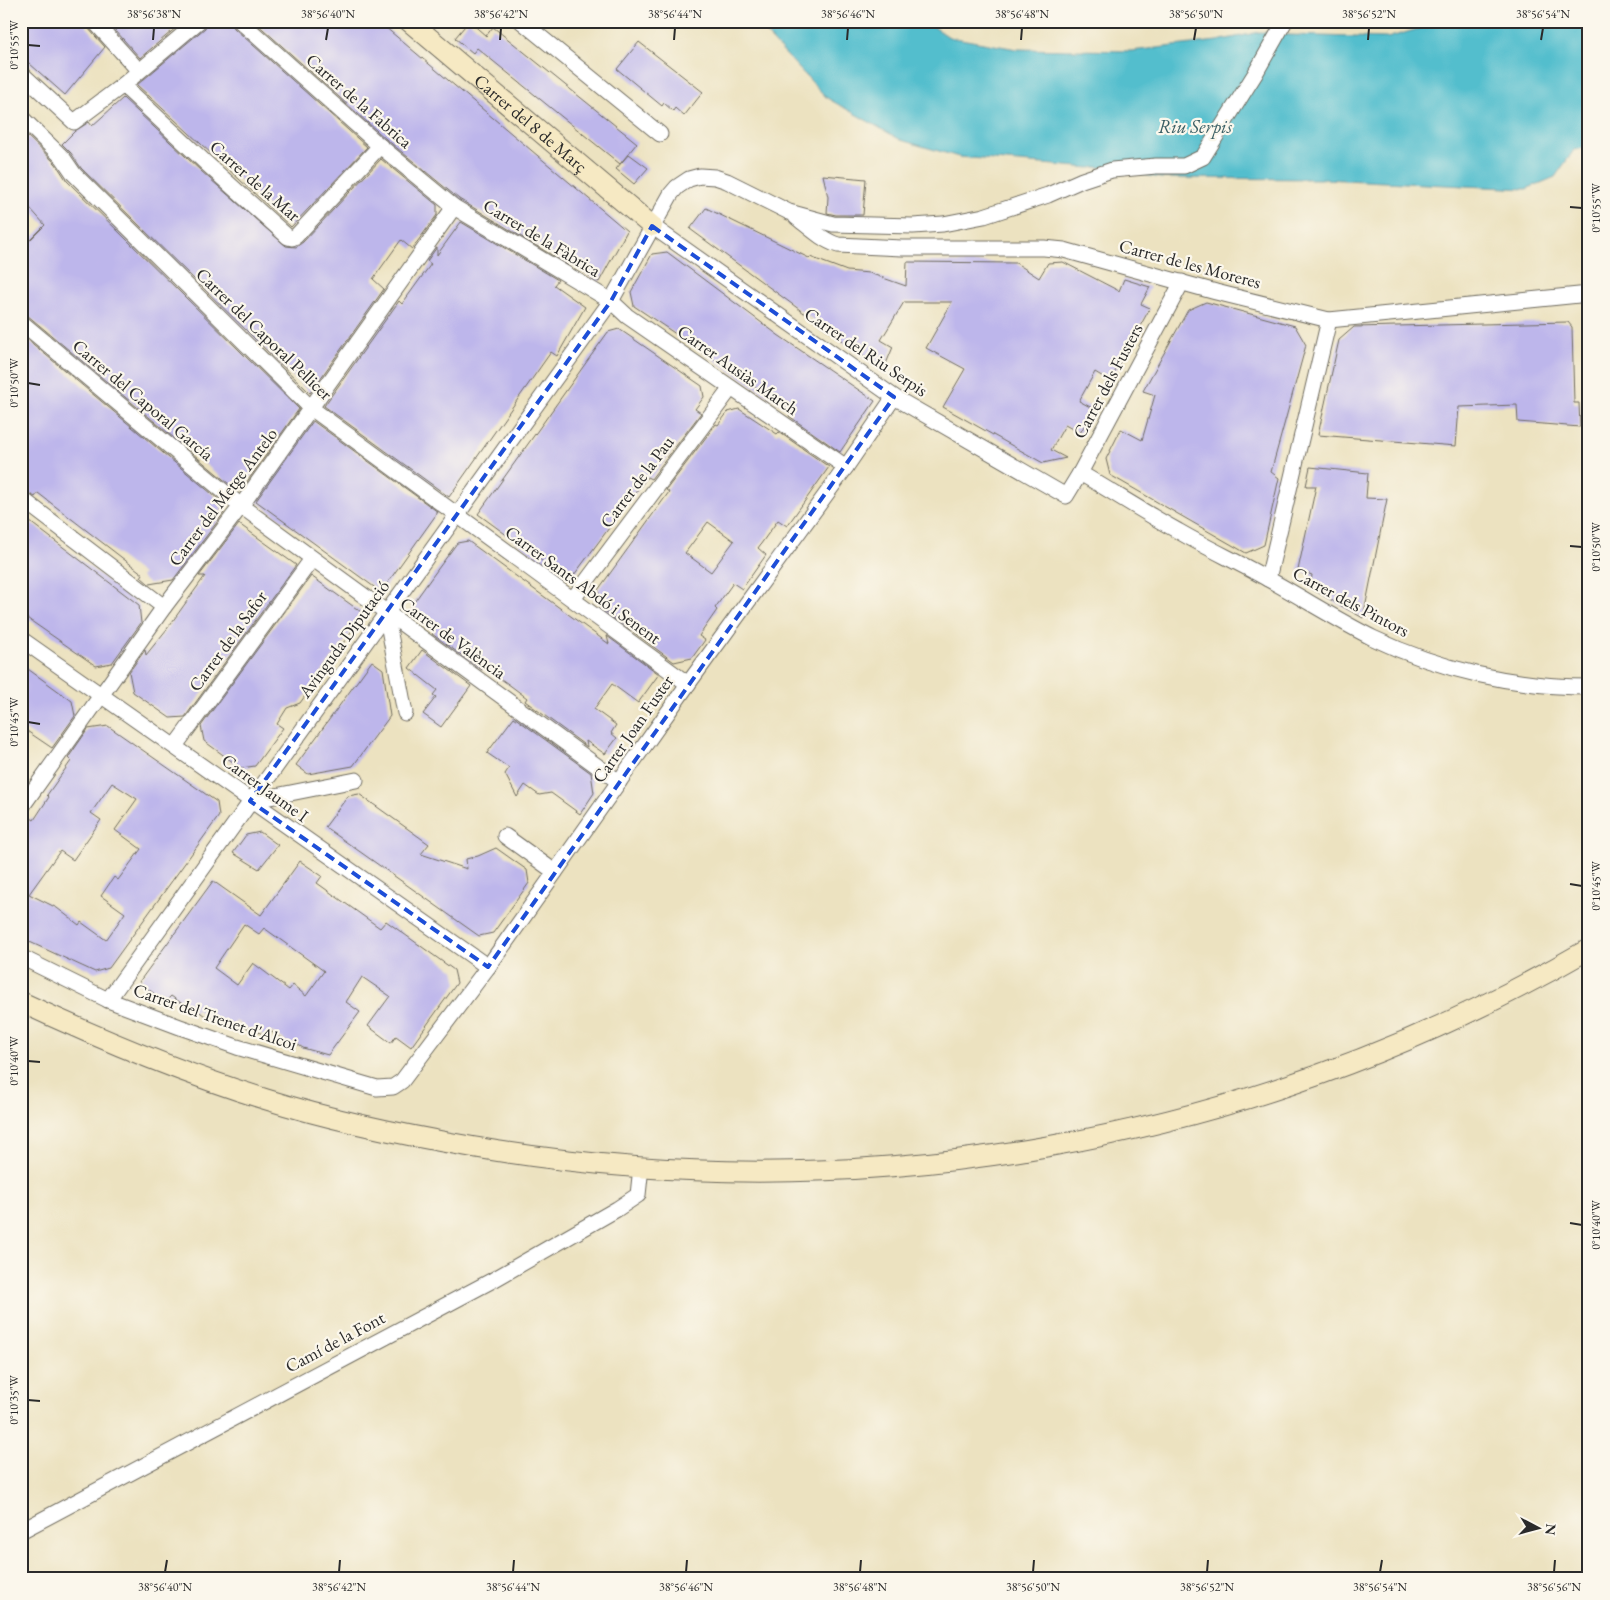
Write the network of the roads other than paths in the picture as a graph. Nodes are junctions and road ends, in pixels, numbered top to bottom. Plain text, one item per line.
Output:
1 (94, 21) edge
2 (198, 21) edge
3 (240, 21) edge
4 (408, 21) edge
5 (521, 21) edge
6 (1282, 26) edge
7 (139, 71) junction
8 (21, 73) edge
9 (123, 85) junction
10 (21, 117) edge
11 (660, 134) dead end
12 (380, 146) junction
13 (454, 207) junction
14 (789, 212) junction
15 (652, 226) junction
16 (1182, 282) junction
17 (1589, 294) edge
18 (611, 300) junction
19 (1329, 320) junction
20 (21, 322) edge
21 (731, 388) junction
22 (894, 397) junction
23 (311, 408) junction
24 (846, 467) junction
25 (1080, 473) junction
26 (1066, 496) joint
27 (21, 498) edge
28 (241, 506) junction
29 (457, 516) junction
30 (312, 559) junction
31 (1268, 579) junction
32 (573, 599) junction
33 (164, 607) junction
34 (386, 613) junction
35 (21, 639) edge
36 (688, 684) junction
37 (1589, 687) edge
38 (102, 695) junction
39 (405, 713) dead end
40 (175, 746) junction
41 (356, 780) dead end
42 (620, 782) junction
43 (250, 801) junction
44 (21, 808) edge
45 (505, 836) dead end
46 (555, 872) junction
47 (1589, 949) edge
48 (21, 957) edge
49 (488, 967) junction
50 (108, 1000) junction
51 (21, 1002) edge
52 (402, 1081) joint
53 (641, 1167) junction
54 (21, 1531) edge

1 - 7 street
2 - 7 street
3 - 12 street, Carrer de la Fabrica
4 - 15 main road, Carrer del 8 de Març
5 - 11 street
6 - 14 street
7 - 9 street
8 - 9 street
9 - 12 street, Carrer de la Mar
10 - 23 street, Carrer del Caporal Pellicer
12 - 13 street, Carrer de la Fabrica
13 - 18 street, Carrer de la Fàbrica
13 - 23 street, Carrer del Metge Antelo
14 - 15 street
14 - 16 street, Carrer de les Moreres
15 - 18 street
15 - 22 street, Carrer del Riu Serpis
16 - 19 street, Carrer de les Moreres
16 - 25 street, Carrer dels Fusters
17 - 19 street, Carrer de les Moreres
18 - 21 street, Carrer Ausiàs March
18 - 29 street, Avinguda Diputació
19 - 31 street, Carrer dels Pintors
20 - 28 street, Carrer del Caporal García
21 - 24 street, Carrer Ausiàs March
21 - 32 street, Carrer de la Pau
22 - 24 street, Carrer Joan Fuster
22 - 26 street, Carrer del Riu Serpis
23 - 28 street, Carrer del Metge Antelo
23 - 29 street, Carrer del Caporal Pellicer
24 - 36 street, Carrer Joan Fuster
25 - 26 street, Carrer dels Fusters
25 - 31 street
27 - 33 street
28 - 30 street, Carrer de València
28 - 33 street, Carrer del Metge Antelo
29 - 32 street, Carrer Sants Abdó i Senent
29 - 34 street, Avinguda Diputació
30 - 34 street, Carrer de València
30 - 40 street, Carrer de la Safor
31 - 37 street, Carrer dels Pintors
32 - 36 street, Carrer Sants Abdó i Senent
33 - 38 street, Carrer del Metge Antelo
34 - 39 street
34 - 42 street, Carrer de València
34 - 43 street, Avinguda Diputació
35 - 38 street, Carrer Jaume I
36 - 42 street, Carrer Joan Fuster
38 - 40 street, Carrer Jaume I
38 - 44 street, Carrer del Metge Antelo
40 - 43 street, Carrer Jaume I
41 - 43 street
42 - 46 street, Carrer Joan Fuster
43 - 49 street, Carrer Jaume I
43 - 50 street, Avinguda Diputació
45 - 46 street
46 - 49 street, Carrer Joan Fuster
47 - 53 main road
48 - 50 street, Carrer del Trenet d'Alcoi
49 - 52 street, Carrer Joan Fuster
50 - 52 street, Carrer del Trenet d'Alcoi
51 - 53 main road
53 - 54 street, Camí de la Font

